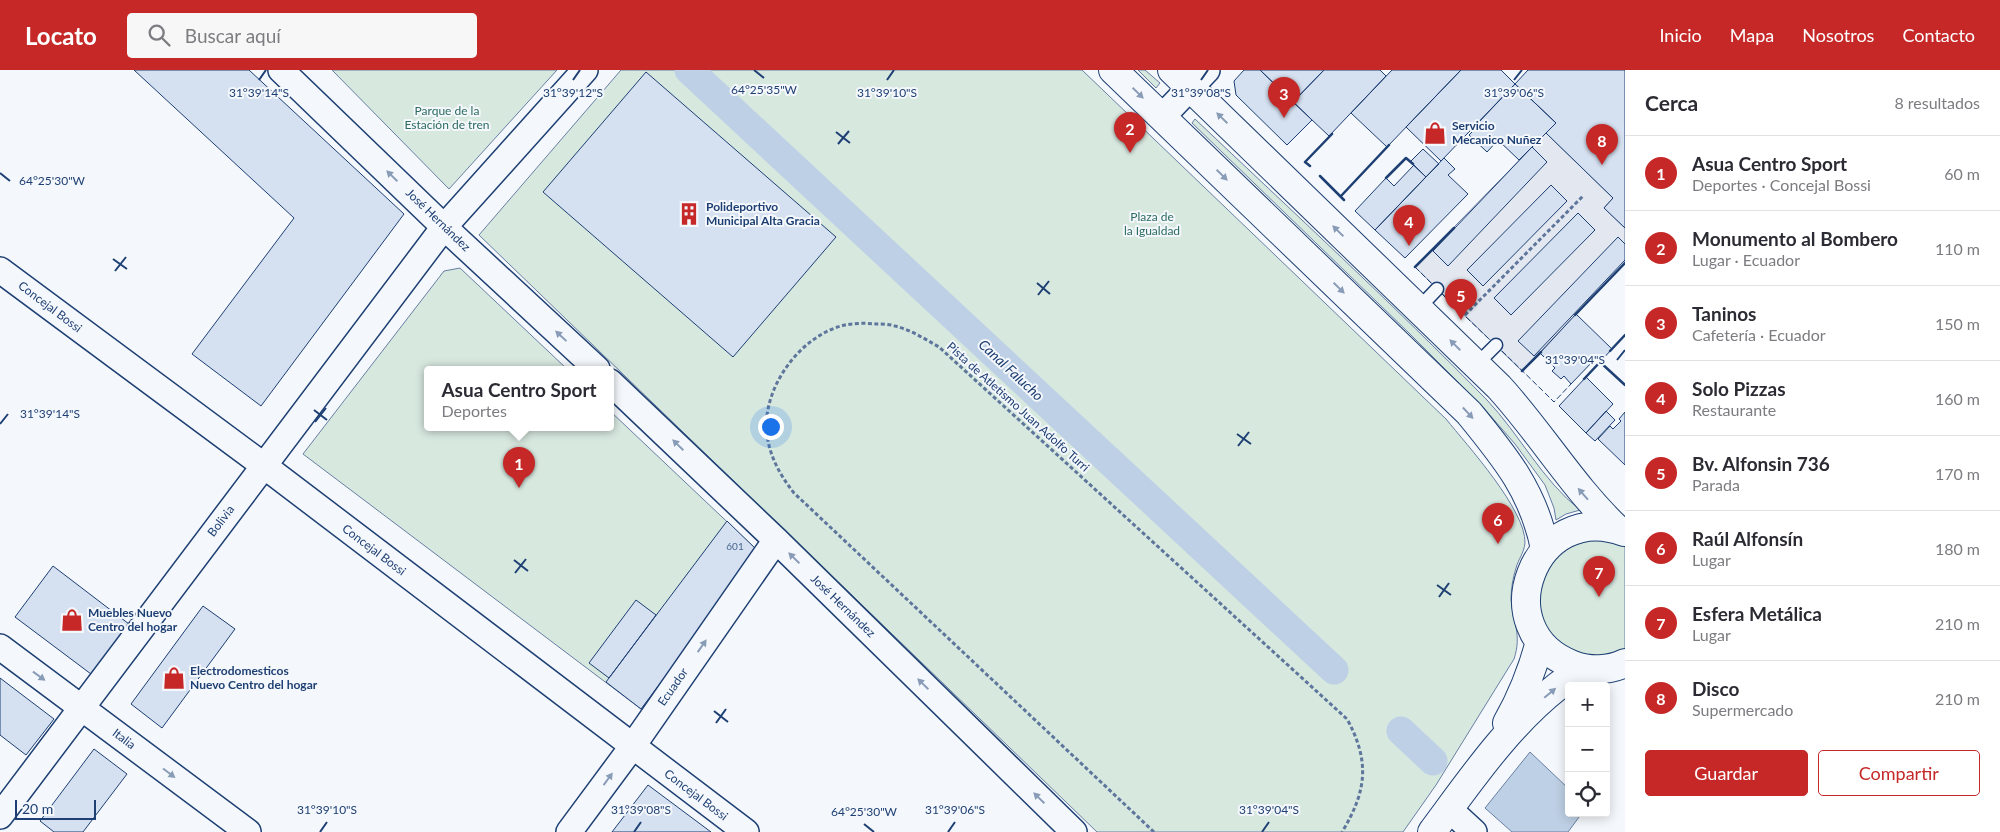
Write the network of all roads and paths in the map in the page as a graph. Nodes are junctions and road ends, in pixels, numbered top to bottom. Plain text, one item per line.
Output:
1 (281, 70) edge
2 (585, 70) edge
3 (1113, 70) edge
4 (1190, 76) edge
5 (1162, 117) junction
6 (1584, 195) dead end
7 (444, 227) junction
8 (0, 270) edge
9 (1437, 289) dead end
10 (1418, 309) junction
11 (1444, 334) junction
12 (1496, 345) dead end
13 (1476, 365) junction
14 (594, 366) edge
15 (614, 386) edge
16 (263, 466) junction
17 (1621, 531) edge
18 (776, 540) junction
19 (1545, 549) junction
20 (1540, 642) junction
21 (0, 647) edge
22 (1625, 663) edge
23 (1588, 669) junction
24 (82, 707) junction
25 (632, 747) junction
26 (1491, 753) junction
27 (1449, 809) junction
28 (0, 816) edge
29 (248, 832) edge
30 (568, 832) edge
31 (746, 832) edge
32 (1074, 832) edge
33 (1154, 832) edge
34 (1342, 832) edge
35 (1432, 832) edge
36 (1474, 832) edge

7 -> 1 street, José Hernández
2 - 7 street, Bolivia
3 -> 5 main road
4 - 5 street
10 -> 4 main road
5 -> 19 main road
6 - 11 path
14 -> 7 street, José Hernández
7 - 16 street, Bolivia
8 - 16 street, Concejal Bossi
9 - 10 lane
10 - 11 main road
13 -> 11 main road
12 - 13 lane
17 -> 13 main road
18 -> 15 street, José Hernández
16 - 24 street, Bolivia
16 - 25 street, Concejal Bossi
17 - 19 main road
25 -> 18 street, Ecuador
32 -> 18 street, José Hernández
19 - 20 main road
20 - 23 main road
20 - 26 main road
21 -> 24 street, Italia
22 - 23 main road
26 -> 23 main road
24 - 28 street, Bolivia
24 -> 29 street, Italia
30 -> 25 street, Ecuador
25 - 31 street, Concejal Bossi
26 - 27 main road
27 - 35 main road
27 - 36 street
33 - 34 path, Pista de Atletismo Juan Adolfo Turri

